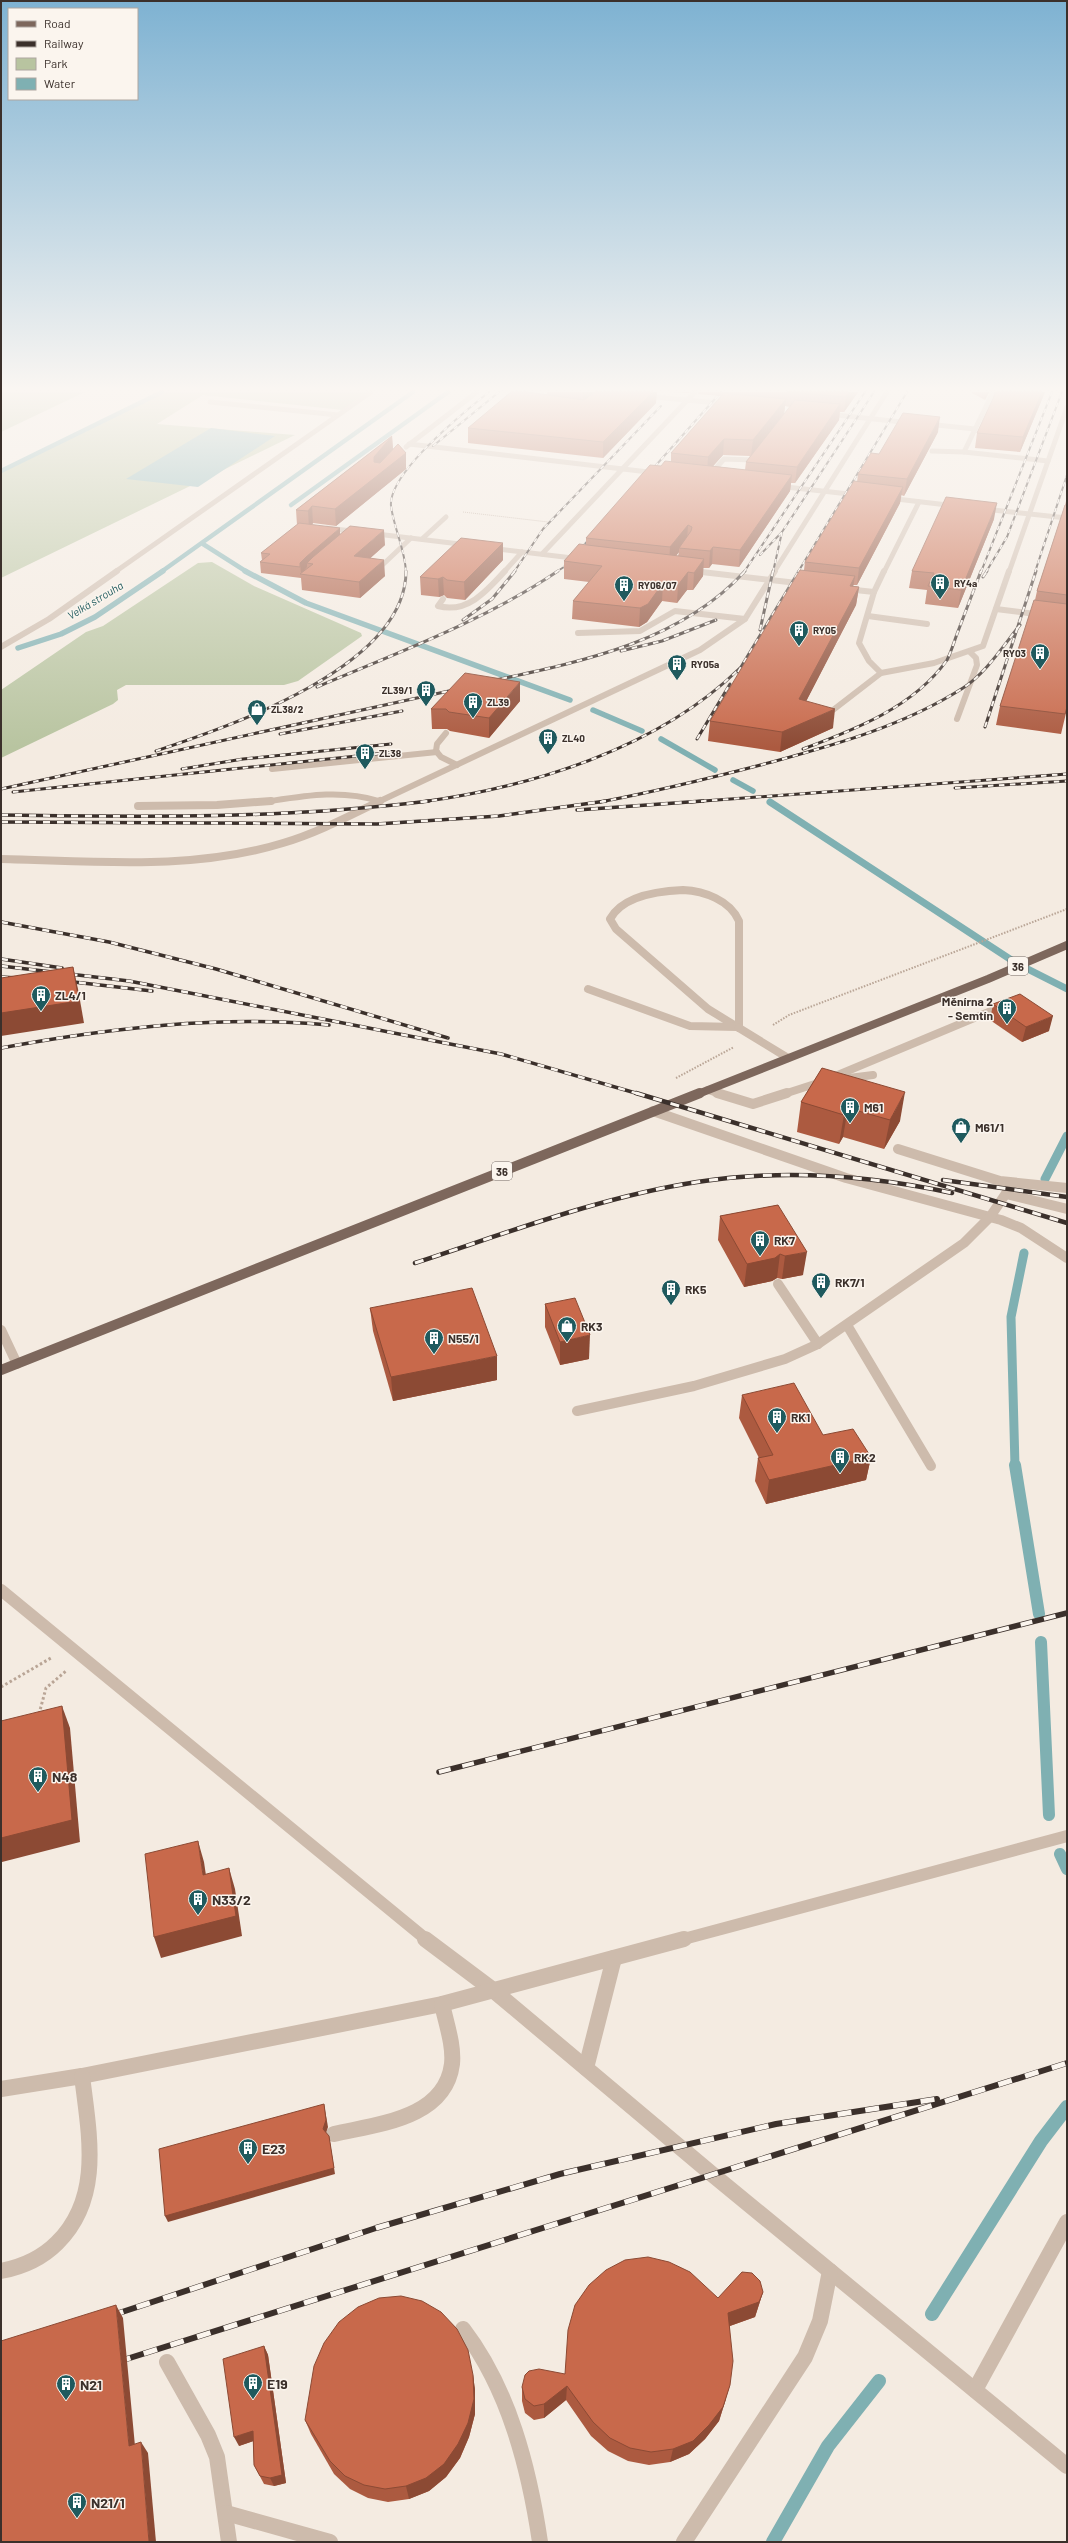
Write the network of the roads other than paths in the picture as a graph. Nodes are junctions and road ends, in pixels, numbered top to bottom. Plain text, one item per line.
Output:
1 (202, 511) edge
2 (583, 511) edge
3 (812, 511) edge
4 (915, 511) edge
5 (999, 511) edge
6 (1030, 511) edge
7 (1029, 514) junction
8 (446, 517) road end
9 (1067, 518) edge
10 (320, 528) edge
11 (355, 532) junction
12 (350, 536) edge
13 (411, 538) junction
14 (422, 539) junction
15 (476, 546) edge
16 (483, 547) edge
17 (522, 552) junction
18 (542, 554) junction
19 (587, 560) edge
20 (685, 571) edge
21 (375, 572) edge
22 (768, 580) junction
23 (815, 585) edge
24 (837, 588) edge
25 (874, 592) junction
26 (443, 599) edge
27 (996, 609) junction
28 (868, 616) junction
29 (1067, 618) edge
30 (745, 619) junction
31 (927, 624) dead end
32 (578, 633) dead end
33 (1, 647) edge
34 (970, 652) junction
35 (881, 673) junction
36 (824, 716) edge
37 (957, 719) dead end
38 (446, 733) dead end
39 (437, 752) junction
40 (457, 765) junction
41 (272, 769) dead end
42 (379, 801) junction
43 (138, 806) dead end
44 (1, 859) edge
45 (1067, 945) edge
46 (588, 989) dead end
47 (1004, 1006) edge
48 (739, 1028) junction
49 (788, 1058) junction
50 (873, 1075) dead end
51 (821, 1082) junction
52 (708, 1090) junction
53 (653, 1111) junction
54 (898, 1149) dead end
55 (1013, 1183) junction
56 (1067, 1188) edge
57 (1006, 1194) junction
58 (1067, 1208) edge
59 (990, 1217) junction
60 (1067, 1258) edge
61 (778, 1284) dead end
62 (847, 1325) junction
63 (1, 1330) edge
64 (818, 1344) junction
65 (17, 1364) junction
66 (1, 1370) edge
67 (577, 1411) dead end
68 (931, 1466) dead end
69 (1, 1590) edge
70 (1067, 1836) edge
71 (614, 1958) junction
72 (493, 1990) junction
73 (442, 2004) junction
74 (586, 2068) junction
75 (82, 2076) junction
76 (1, 2089) edge
77 (334, 2134) dead end
78 (1067, 2222) edge
79 (1, 2271) edge
80 (830, 2271) junction
81 (463, 2329) dead end
82 (167, 2362) dead end
83 (975, 2390) junction
84 (1067, 2466) edge
85 (226, 2513) junction
86 (230, 2542) edge
87 (330, 2542) edge
88 (540, 2542) edge
89 (684, 2542) edge

1 - 33 lane
2 - 18 lane
3 - 22 lane
4 - 25 lane
5 - 7 lane
6 - 7 lane
7 - 9 lane
7 - 27 lane
8 - 14 lane
10 - 11 lane
11 - 12 lane
11 - 13 lane
13 - 14 lane
13 - 21 lane
14 - 15 lane
16 - 17 lane
17 - 18 lane
17 - 26 lane
18 - 19 lane
20 - 22 lane
22 - 23 lane
22 - 30 lane
24 - 25 lane
25 - 28 lane
27 - 29 lane
27 - 34 lane
28 - 31 lane
28 - 35 lane
30 - 32 lane
30 - 40 lane
34 - 35 lane
34 - 37 lane
35 - 36 lane
38 - 39 lane
39 - 40 lane
39 - 41 lane
40 - 42 lane
42 - 43 lane
42 - 44 lane
45 - 49 main road, 36
46 - 48 lane
47 - 51 lane
48 - 48 lane
48 - 49 lane
49 - 52 main road, 36
50 - 51 lane
51 - 52 lane
52 - 53 main road, 36
53 - 59 lane
53 - 65 main road, 36
54 - 55 lane
55 - 56 lane
55 - 57 lane
57 - 58 lane
57 - 59 lane
59 - 60 lane
59 - 62 lane
61 - 64 lane
62 - 64 lane
62 - 68 lane
63 - 65 lane
64 - 67 lane
65 - 66 main road, 36
69 - 72 lane
70 - 71 lane
71 - 72 lane
71 - 74 lane
72 - 73 lane
72 - 74 lane
73 - 75 lane
73 - 77 lane
74 - 80 lane
75 - 76 lane
75 - 79 lane
78 - 83 lane
80 - 83 lane
80 - 89 lane
81 - 88 lane
82 - 85 lane
83 - 84 lane
85 - 86 lane
85 - 87 lane

